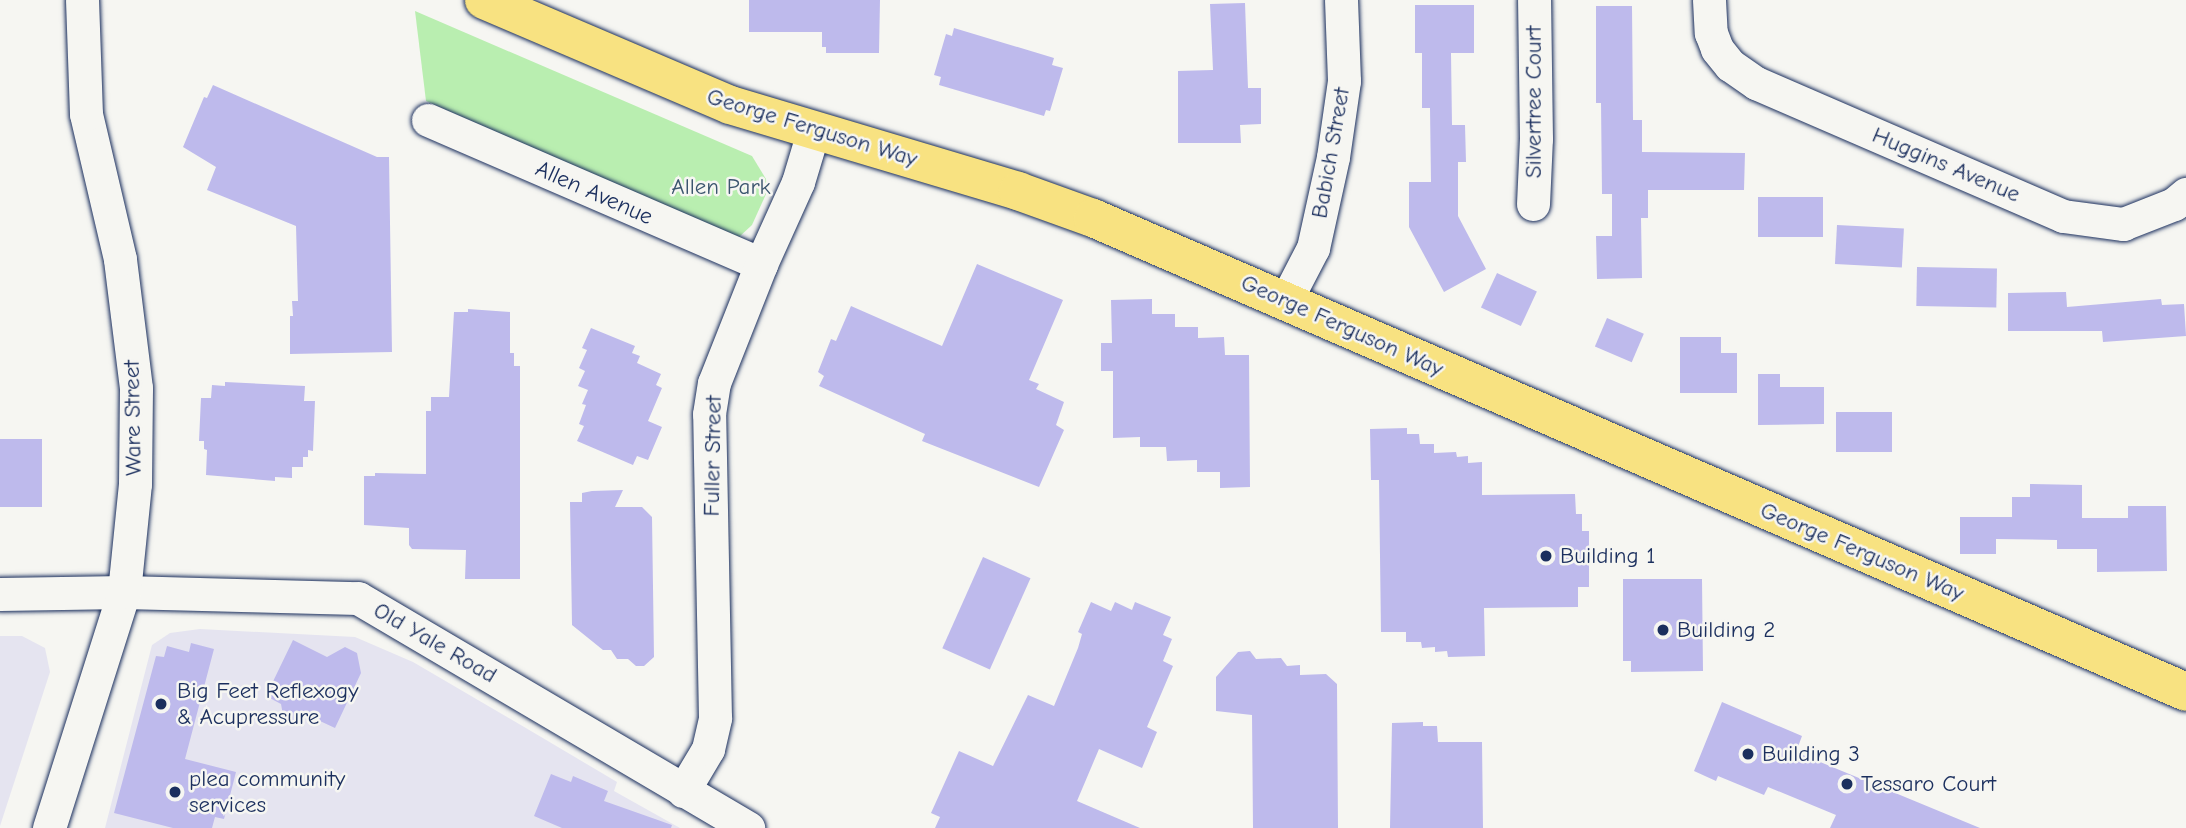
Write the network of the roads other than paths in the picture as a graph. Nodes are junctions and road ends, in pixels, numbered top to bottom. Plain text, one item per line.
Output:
1 (82, 0) edge
2 (484, 0) edge
3 (1341, 0) edge
4 (1534, 0) edge
5 (1709, 0) edge
6 (428, 120) dead end
7 (813, 132) junction
8 (2186, 194) edge
9 (1532, 204) dead end
10 (761, 264) junction
11 (1286, 300) junction
12 (124, 592) junction
13 (0, 594) edge
14 (2186, 692) edge
15 (683, 791) junction
16 (49, 828) edge
17 (748, 828) edge

1 - 12 street, Ware Street
2 - 7 main road, George Ferguson Way
3 - 11 street, Babich Street
4 - 9 street, Silvertree Court
5 - 8 street, Huggins Avenue
6 - 10 street, Allen Avenue
7 - 10 street, Fuller Street
7 - 11 main road, George Ferguson Way
10 - 15 street, Fuller Street
11 - 14 main road, George Ferguson Way
12 - 13 street, Old Yale Road
12 - 15 street, Old Yale Road
12 - 16 street, Ware Street
15 - 17 street, Old Yale Road

